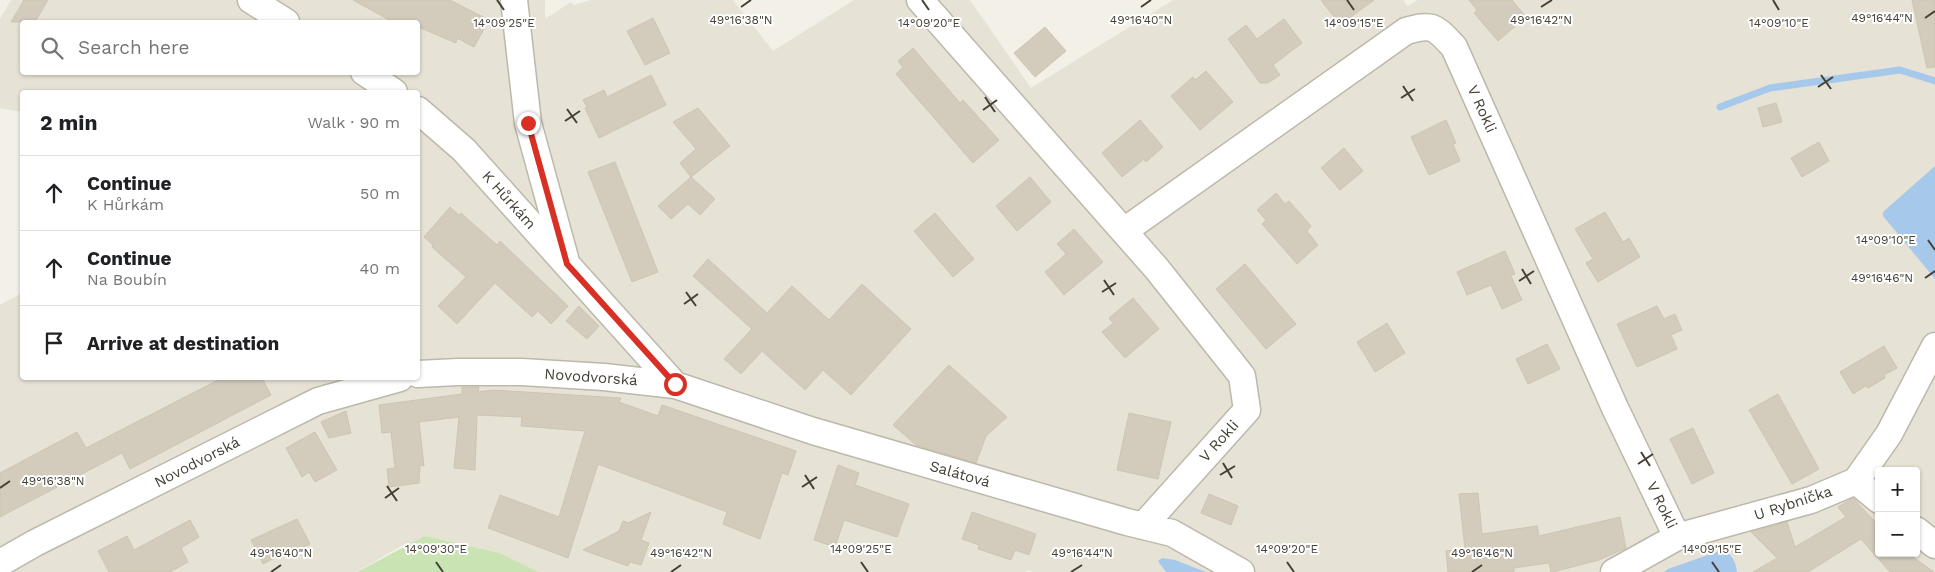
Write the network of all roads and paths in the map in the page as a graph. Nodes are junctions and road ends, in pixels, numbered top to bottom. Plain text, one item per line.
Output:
1 (251, 0) edge
2 (514, 0) edge
3 (920, 0) edge
4 (283, 20) edge
5 (368, 75) edge
6 (391, 90) edge
7 (420, 112) edge
8 (1124, 231) junction
9 (567, 264) junction
10 (1935, 346) edge
11 (420, 374) edge
12 (393, 380) edge
13 (675, 384) junction
14 (1856, 481) junction
15 (1875, 497) edge
16 (1143, 526) junction
17 (1920, 533) edge
18 (1677, 537) junction
19 (1935, 545) edge
20 (0, 563) edge
21 (1242, 572) edge
22 (1614, 572) edge

1 - 4 street
2 - 9 street
3 - 8 street, V Rokli
5 - 6 street
7 - 9 street, K Hůrkám
8 - 16 street, V Rokli
8 - 18 street, V Rokli
9 - 13 street, K Hůrkám
10 - 14 street
11 - 13 street, Novodvorská
12 - 20 street, Novodvorská
13 - 16 street, Salátová
14 - 15 street
14 - 18 street, U Rybníčka
16 - 21 street, Salátová
17 - 19 street
18 - 22 street, U Rybníčka

